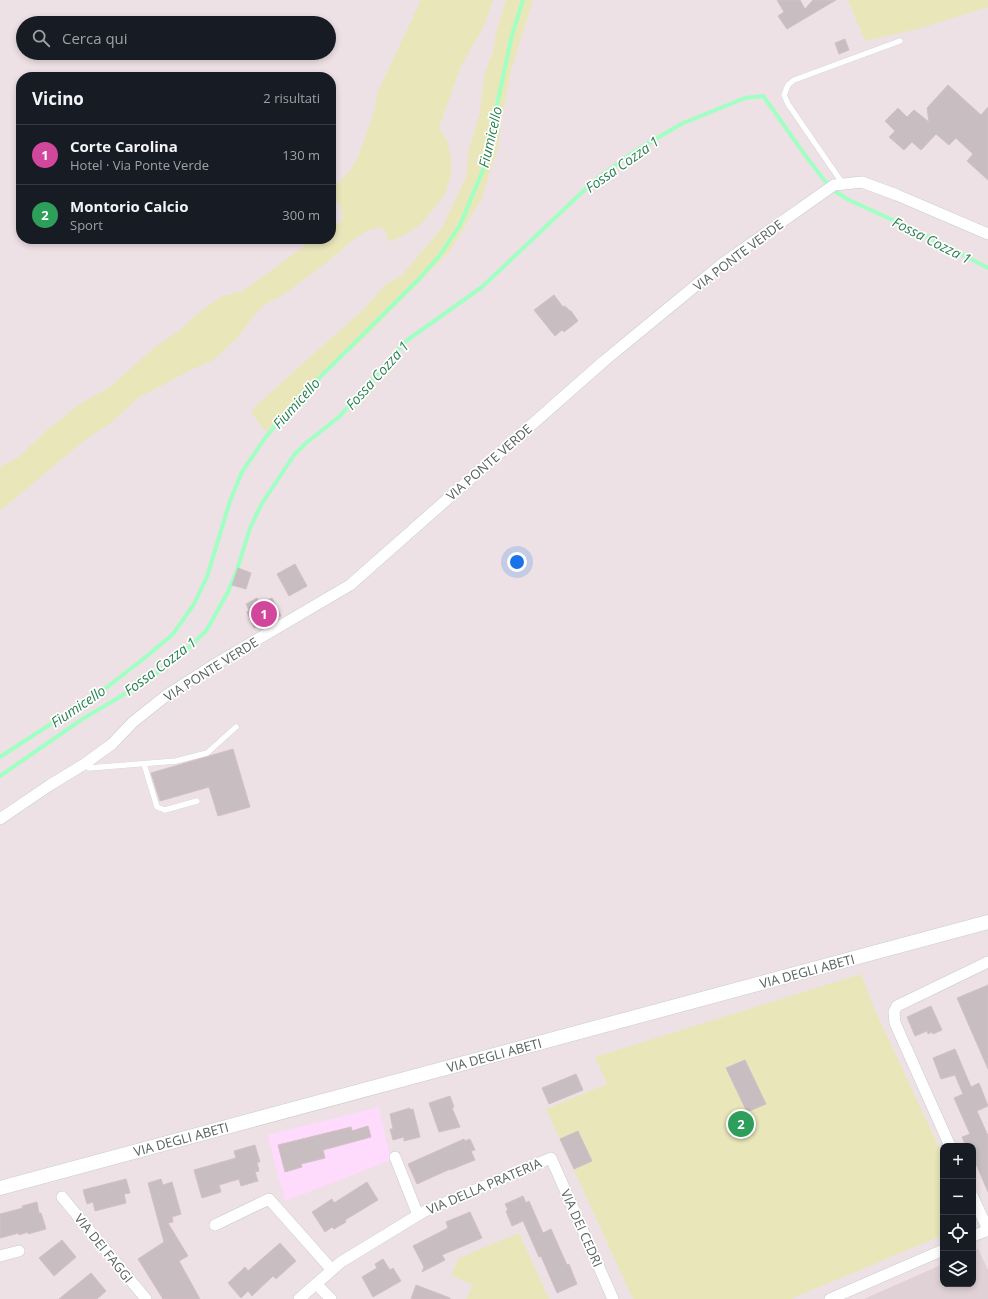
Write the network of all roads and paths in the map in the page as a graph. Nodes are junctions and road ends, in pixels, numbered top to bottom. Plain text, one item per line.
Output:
1 (900, 41) dead end
2 (843, 184) junction
3 (988, 234) edge
4 (236, 727) dead end
5 (86, 763) junction
6 (144, 764) junction
7 (197, 801) dead end
8 (0, 819) edge
9 (988, 922) edge
10 (988, 962) edge
11 (949, 1143) edge
12 (395, 1157) dead end
13 (551, 1158) joint
14 (0, 1188) edge
15 (62, 1196) dead end
16 (976, 1204) edge
17 (418, 1215) junction
18 (216, 1224) dead end
19 (988, 1230) edge
20 (976, 1235) edge
21 (941, 1251) edge
22 (19, 1252) dead end
23 (0, 1256) edge
24 (332, 1270) junction
25 (316, 1284) junction
26 (146, 1299) edge
27 (299, 1299) edge
28 (331, 1299) edge
29 (613, 1299) edge
30 (830, 1299) edge

1 - 2 lane
2 - 3 street, VIA PONTE VERDE
2 - 5 street, VIA PONTE VERDE
4 - 6 lane
5 - 6 lane
5 - 8 street, VIA PONTE VERDE
6 - 7 lane
9 - 14 street, VIA DEGLI ABETI
10 - 11 street
12 - 17 street, VIA DELLA PRATERIA
13 - 17 street, VIA DELLA PRATERIA
13 - 29 street, VIA DEI CEDRI
15 - 26 street, VIA DEI FAGGI
16 - 19 street
17 - 24 street, VIA DELLA PRATERIA
18 - 24 street
19 - 20 street
21 - 30 street
22 - 23 street
24 - 25 street, VIA DELLA PRATERIA
25 - 27 street, VIA DELLA PRATERIA
25 - 28 street

